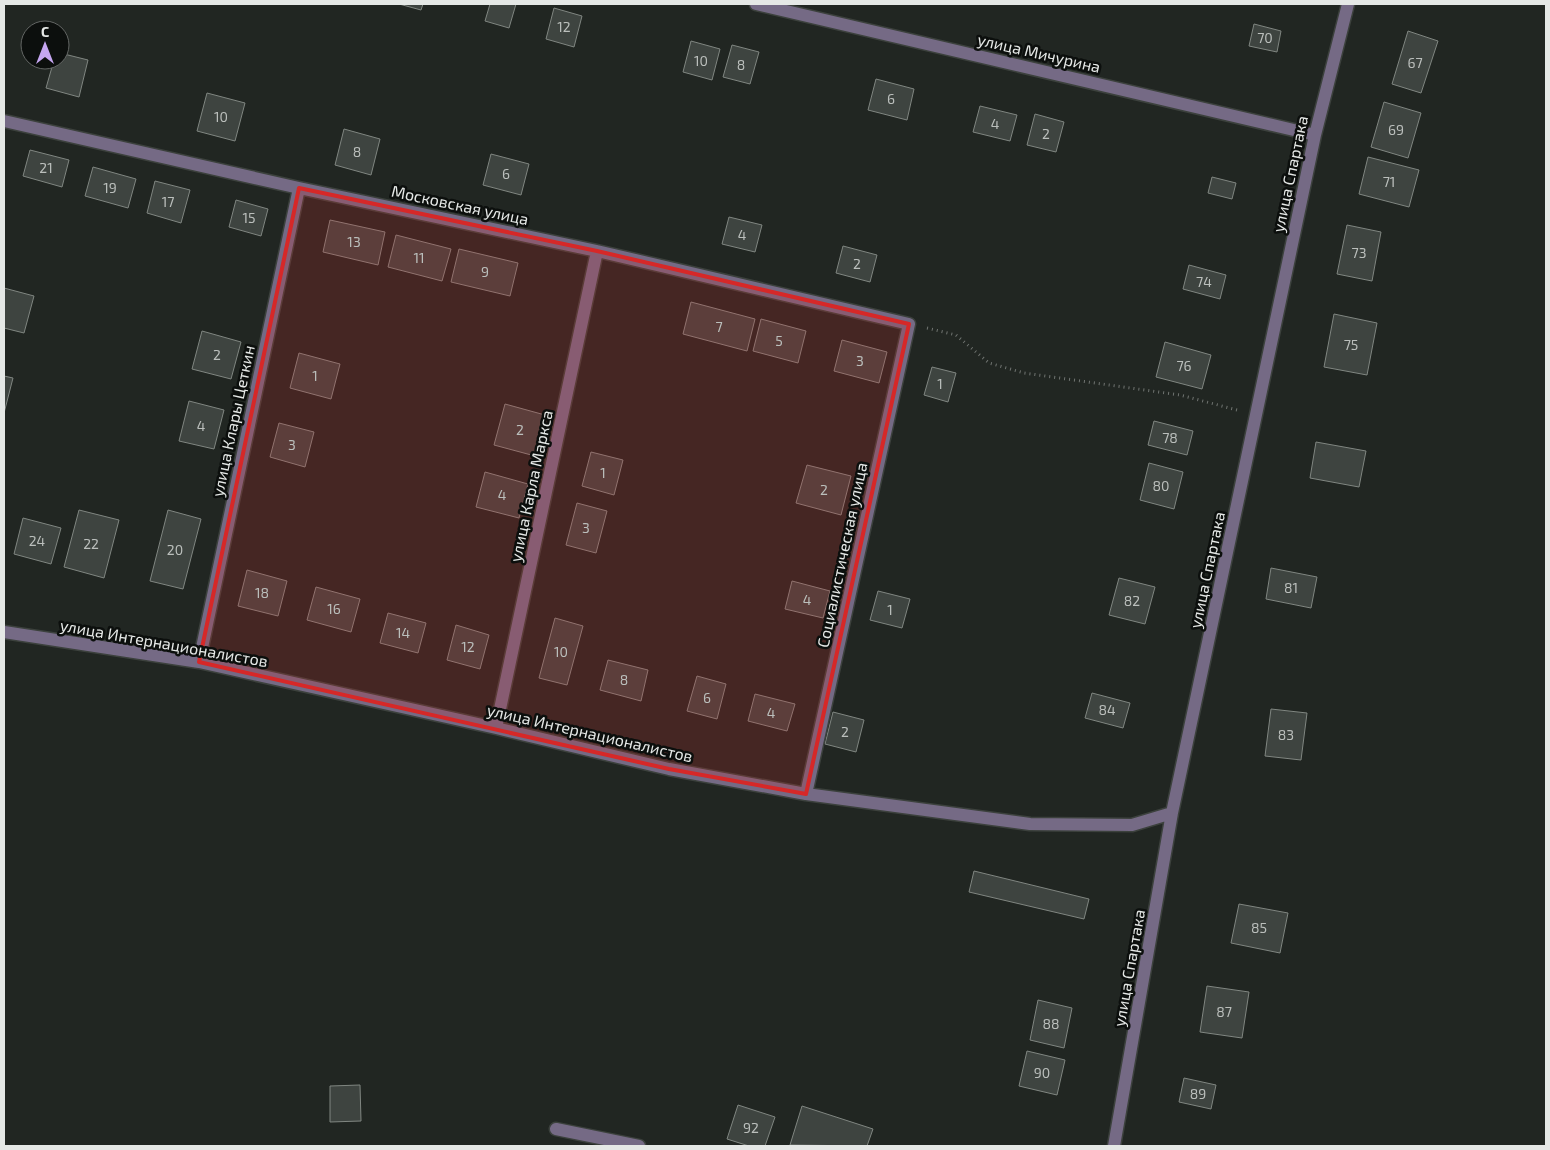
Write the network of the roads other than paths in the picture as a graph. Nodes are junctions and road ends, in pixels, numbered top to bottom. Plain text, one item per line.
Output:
1 (756, 4) edge
2 (1348, 4) edge
3 (4, 121) edge
4 (1315, 134) junction
5 (299, 188) junction
6 (597, 251) junction
7 (909, 324) joint
8 (4, 632) edge
9 (199, 662) junction
10 (496, 728) junction
11 (806, 794) junction
12 (1172, 814) junction
13 (556, 1129) dead end
14 (639, 1146) edge
15 (1114, 1146) edge

1 - 4 street, улица Мичурина
2 - 4 street, улица Спартака
3 - 5 street, Московская улица
4 - 12 street, улица Спартака
5 - 6 street, Московская улица
5 - 9 street, улица Клары Цеткин
6 - 7 street, Московская улица
6 - 10 street, улица Карла Маркса
7 - 11 street, Социалистическая улица
8 - 9 street, улица Интернационалистов
9 - 10 street, улица Интернационалистов
10 - 11 street, улица Интернационалистов
11 - 12 street, улица Интернационалистов
12 - 15 street, улица Спартака
13 - 14 street

